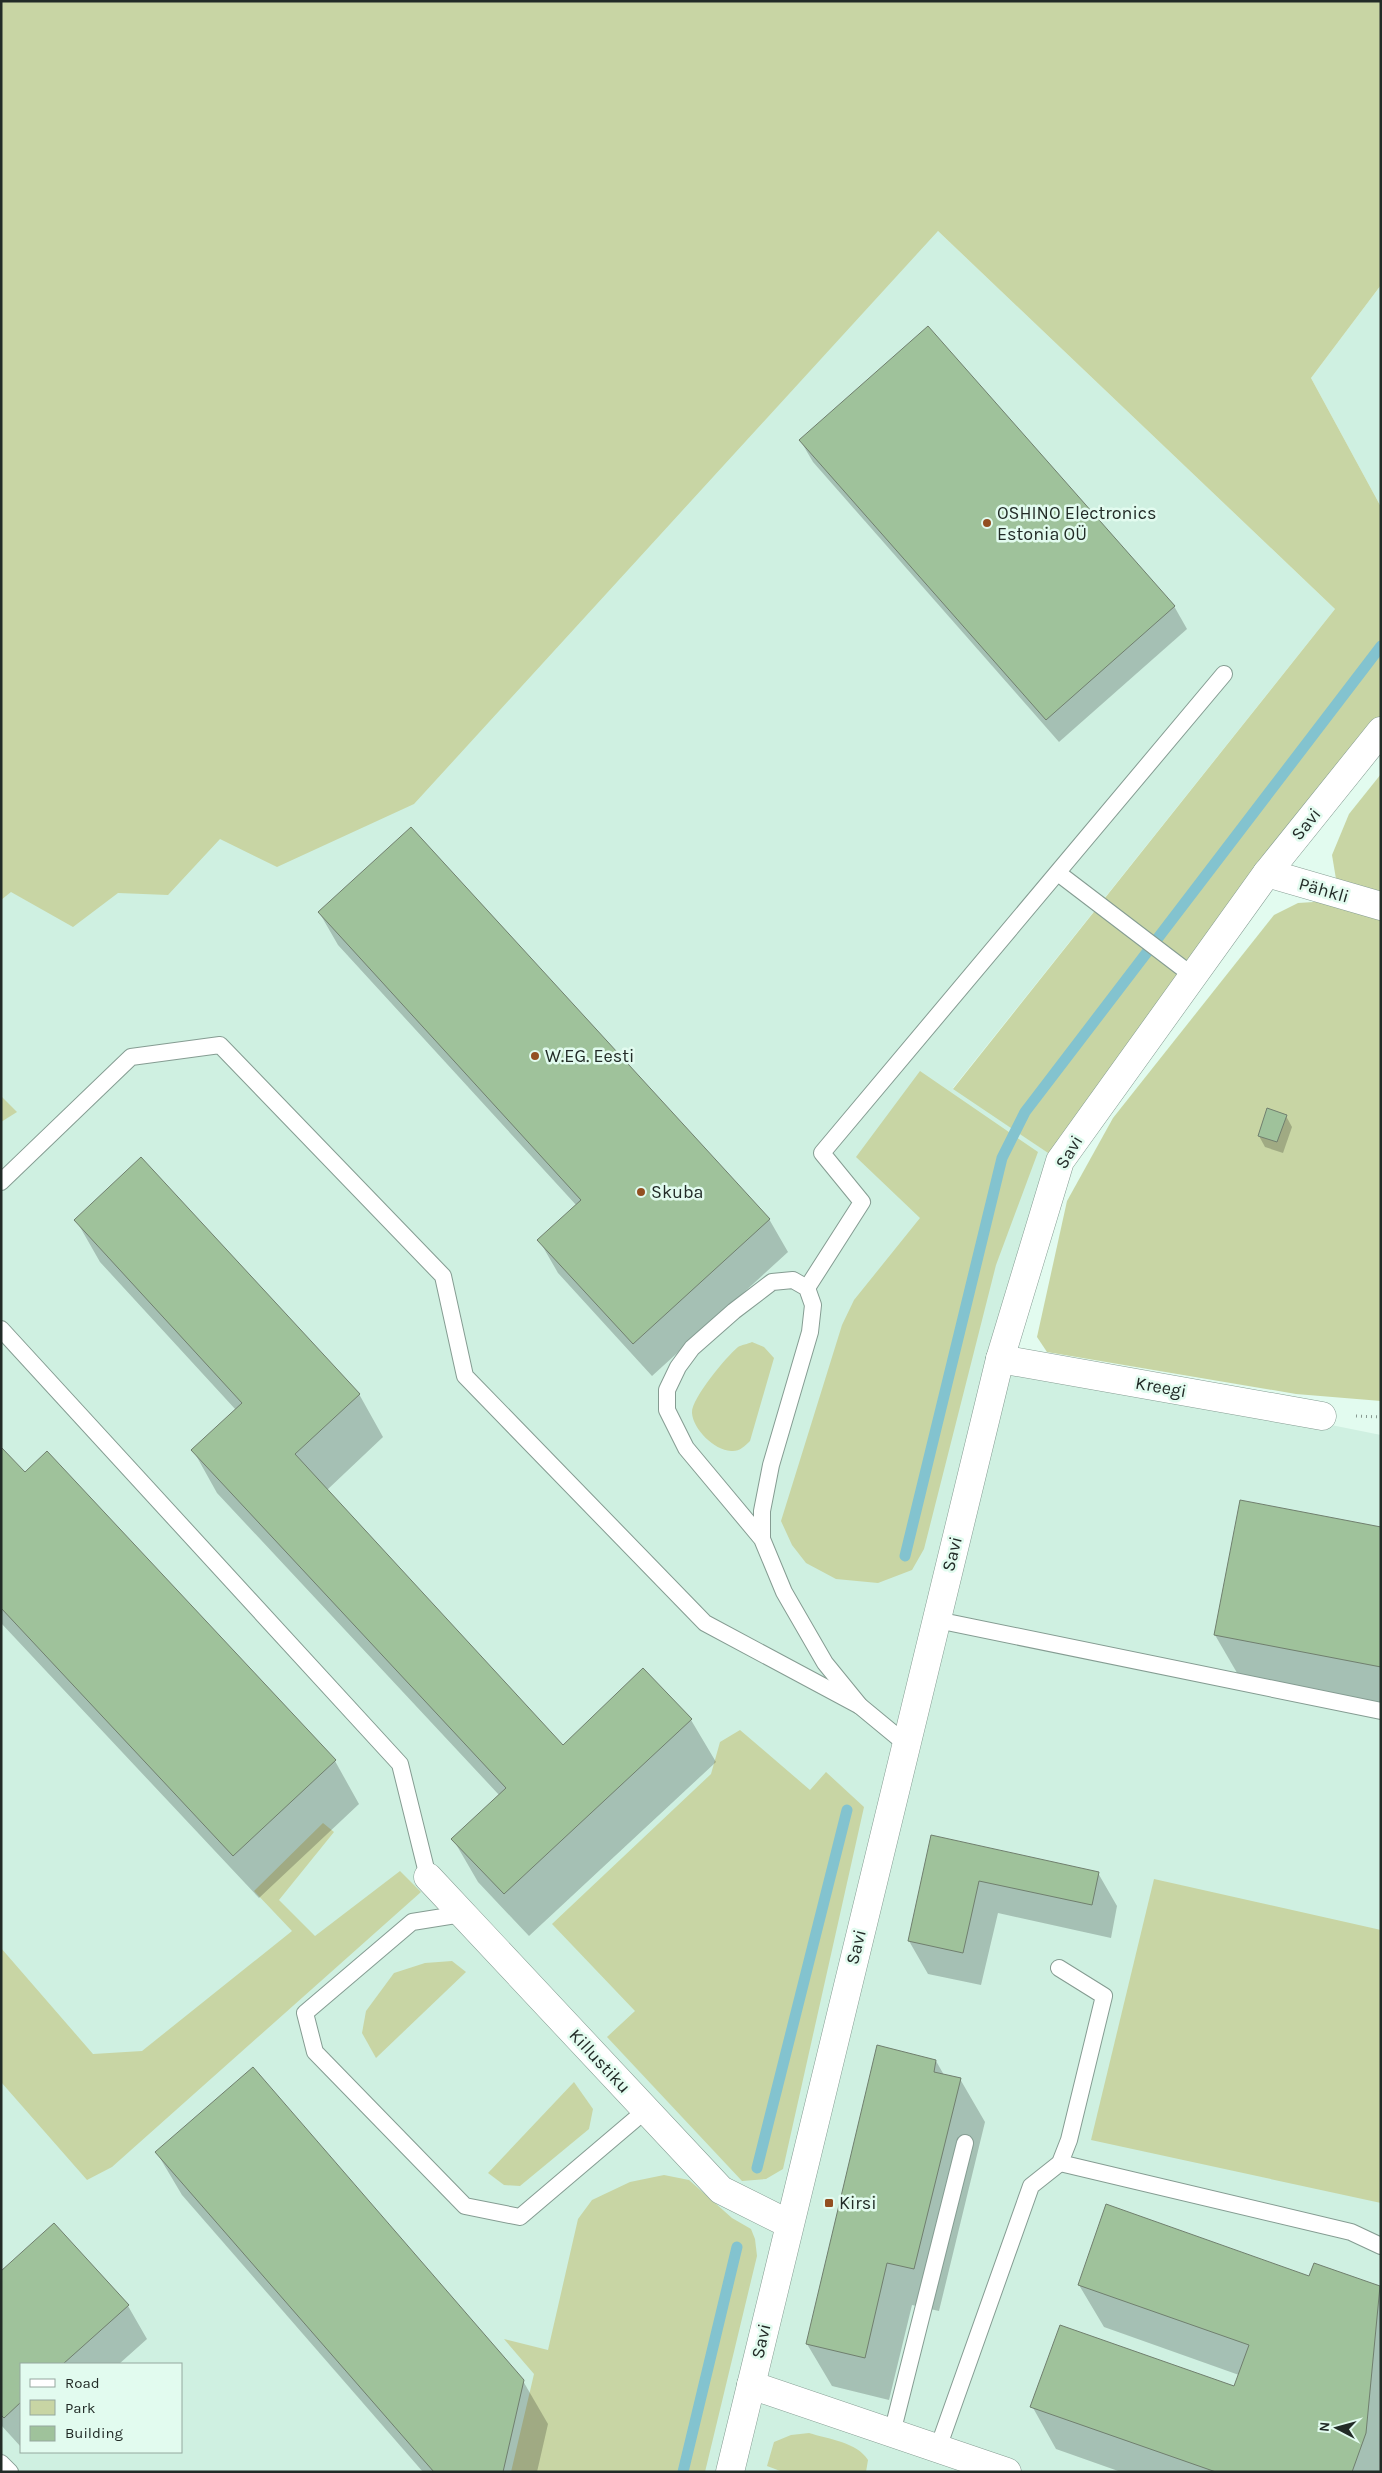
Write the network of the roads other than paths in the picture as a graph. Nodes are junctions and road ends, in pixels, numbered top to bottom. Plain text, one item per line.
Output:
1 (1224, 674) dead end
2 (1381, 731) edge
3 (1058, 873) junction
4 (1267, 874) junction
5 (1381, 906) edge
6 (1193, 976) junction
7 (1, 1182) edge
8 (807, 1288) junction
9 (1, 1330) edge
10 (1000, 1359) junction
11 (1322, 1416) dead end
12 (762, 1539) junction
13 (936, 1620) junction
14 (860, 1706) junction
15 (1381, 1711) edge
16 (906, 1744) junction
17 (428, 1878) joint
18 (462, 1914) junction
19 (1059, 1968) dead end
20 (646, 2110) junction
21 (965, 2143) dead end
22 (1060, 2163) junction
23 (789, 2224) junction
24 (1381, 2246) edge
25 (751, 2385) junction
26 (892, 2433) junction
27 (938, 2448) junction
28 (1, 2463) edge
29 (10, 2472) edge
30 (730, 2472) edge
31 (1007, 2472) edge

1 - 3 lane
2 - 4 street, Savi
3 - 6 lane
3 - 8 lane
4 - 5 street, Pähkli
4 - 6 street, Savi
6 - 10 street, Savi
7 - 14 lane
8 - 12 lane
8 - 12 lane
9 - 17 lane
10 - 11 street, Kreegi
10 - 13 street, Savi
12 - 14 lane
13 - 15 lane
13 - 16 street, Savi
14 - 16 lane
16 - 23 street, Savi
17 - 18 street, Killustiku
18 - 20 street, Killustiku
18 - 20 lane
19 - 22 lane
20 - 23 street, Killustiku
21 - 26 lane
22 - 24 lane
22 - 27 lane
23 - 25 street, Savi
25 - 26 street
25 - 30 street, Savi
26 - 27 street
27 - 31 street
28 - 29 lane

